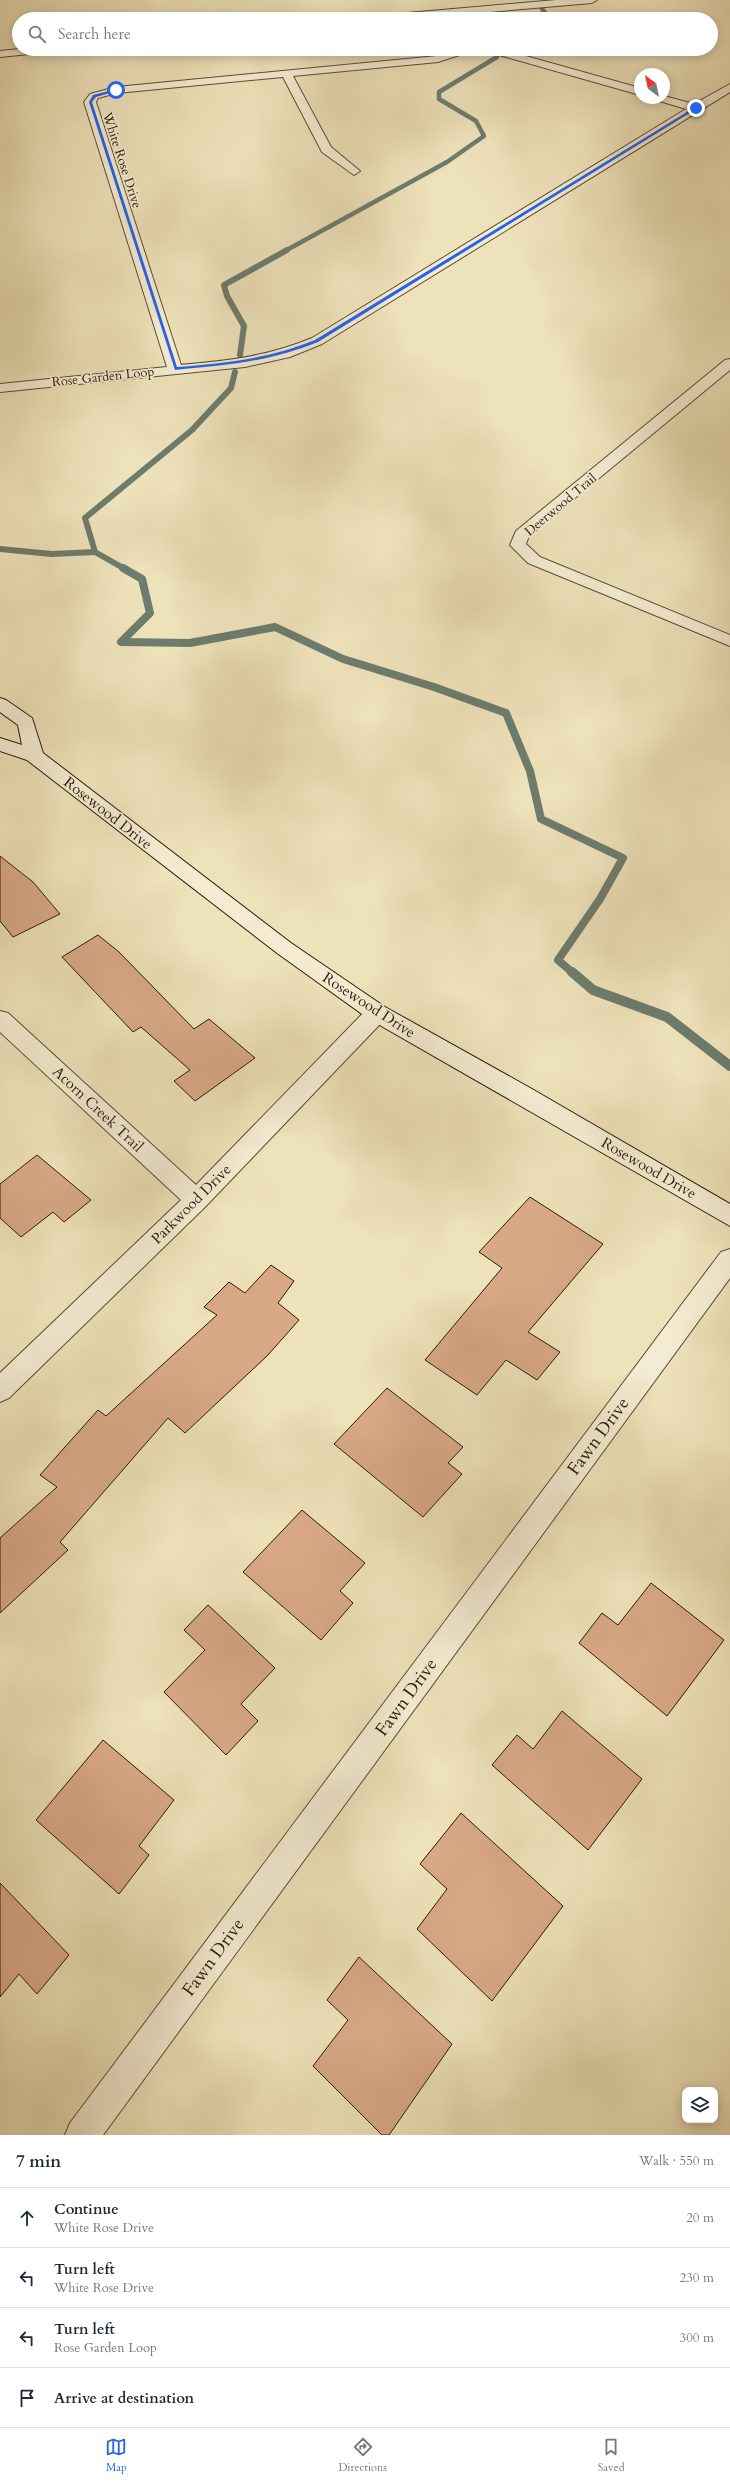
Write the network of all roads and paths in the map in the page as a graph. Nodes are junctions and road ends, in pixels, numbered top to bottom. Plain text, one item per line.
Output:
1 (592, 0) edge
2 (484, 12) edge
3 (12, 53) edge
4 (0, 54) edge
5 (448, 56) edge
6 (514, 56) edge
7 (286, 73) junction
8 (730, 87) edge
9 (634, 90) edge
10 (670, 101) edge
11 (696, 108) junction
12 (354, 171) dead end
13 (730, 363) edge
14 (175, 369) junction
15 (0, 388) edge
16 (730, 641) edge
17 (0, 704) edge
18 (0, 744) edge
19 (34, 756) junction
20 (377, 1014) junction
21 (0, 1019) edge
22 (197, 1200) junction
23 (730, 1216) edge
24 (730, 1259) edge
25 (0, 1390) edge
26 (82, 2135) edge

1 - 2 street
3 - 4 street
5 - 7 street, White Rose Drive
6 - 9 street
7 - 12 street
7 - 14 street, White Rose Drive
8 - 11 street, Rose Garden Loop
10 - 11 street
11 - 14 street, Rose Garden Loop
13 - 16 street, Deerwood Trail
14 - 15 street, Rose Garden Loop
17 - 19 street
18 - 19 street, Rosewood Drive
19 - 20 street, Rosewood Drive
20 - 22 street, Parkwood Drive
20 - 23 street, Rosewood Drive
21 - 22 street, Acorn Creek Trail
22 - 25 street, Parkwood Drive
24 - 26 street, Fawn Drive

